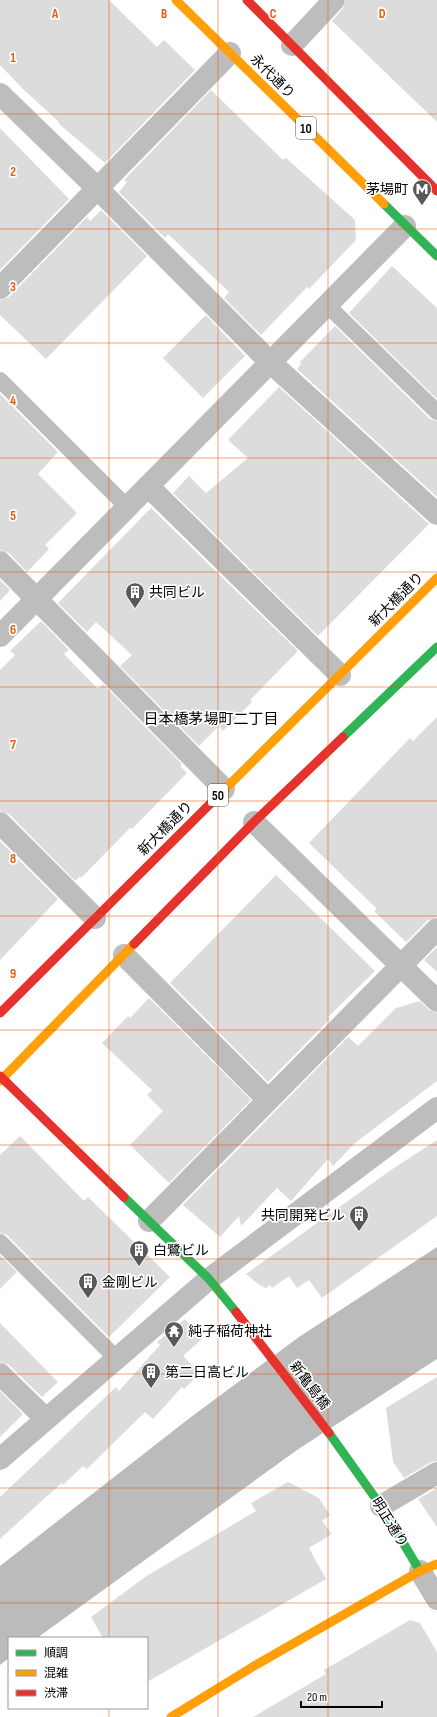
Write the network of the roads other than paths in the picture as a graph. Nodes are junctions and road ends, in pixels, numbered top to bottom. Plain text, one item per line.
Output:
1 (176, 0) edge
2 (247, 0) edge
3 (334, 0) edge
4 (292, 45) junction
5 (230, 53) junction
6 (0, 94) edge
7 (98, 189) junction
8 (437, 191) edge
9 (405, 226) junction
10 (437, 256) edge
11 (0, 288) edge
12 (327, 305) junction
13 (270, 362) junction
14 (0, 380) edge
15 (437, 412) edge
16 (148, 486) junction
17 (127, 507) junction
18 (437, 514) edge
19 (0, 562) edge
20 (437, 578) edge
21 (36, 600) junction
22 (0, 636) edge
23 (437, 647) edge
24 (340, 675) junction
25 (224, 789) junction
26 (254, 822) junction
27 (0, 823) edge
28 (95, 918) junction
29 (437, 929) edge
30 (124, 955) junction
31 (401, 965) junction
32 (437, 1001) edge
33 (0, 1013) edge
34 (1, 1079) edge
35 (268, 1100) junction
36 (437, 1108) edge
37 (149, 1221) junction
38 (0, 1242) edge
39 (209, 1279) junction
40 (117, 1359) junction
41 (0, 1374) edge
42 (46, 1419) junction
43 (339, 1447) joint
44 (0, 1459) edge
45 (437, 1473) edge
46 (381, 1506) junction
47 (428, 1567) edge
48 (437, 1599) edge
49 (171, 1717) edge

1 - 5 main road, 永代通り / 10
2 - 4 main road
3 - 4 street
4 - 8 main road
5 - 7 street
5 - 9 main road, 永代通り / 10
6 - 7 street
7 - 11 street
7 - 13 street
9 - 10 main road, 永代通り / 10
9 - 12 street
12 - 13 street
12 - 15 lane
13 - 16 street
13 - 18 street
14 - 17 lane
16 - 17 street
16 - 24 street
17 - 21 street
19 - 21 street
20 - 24 main road, 新大橋通り / 50
21 - 22 street
21 - 25 street
23 - 26 main road
24 - 25 main road, 新大橋通り / 50
25 - 28 main road, 新大橋通り / 50
26 - 30 main road
26 - 31 street
27 - 28 street
28 - 33 main road, 新大橋通り / 50
29 - 31 street
30 - 34 main road
30 - 35 street
31 - 32 street
31 - 35 street
34 - 37 main road, 新亀島橋
35 - 37 street
36 - 39 street
37 - 39 main road, 新亀島橋
38 - 40 lane
39 - 40 street
39 - 43 main road, 新亀島橋
40 - 42 street
41 - 42 street
42 - 44 street
43 - 46 main road, 明正通り
45 - 46 street
46 - 47 main road, 明正通り
47 - 48 street, 明正通り
47 - 49 main road

